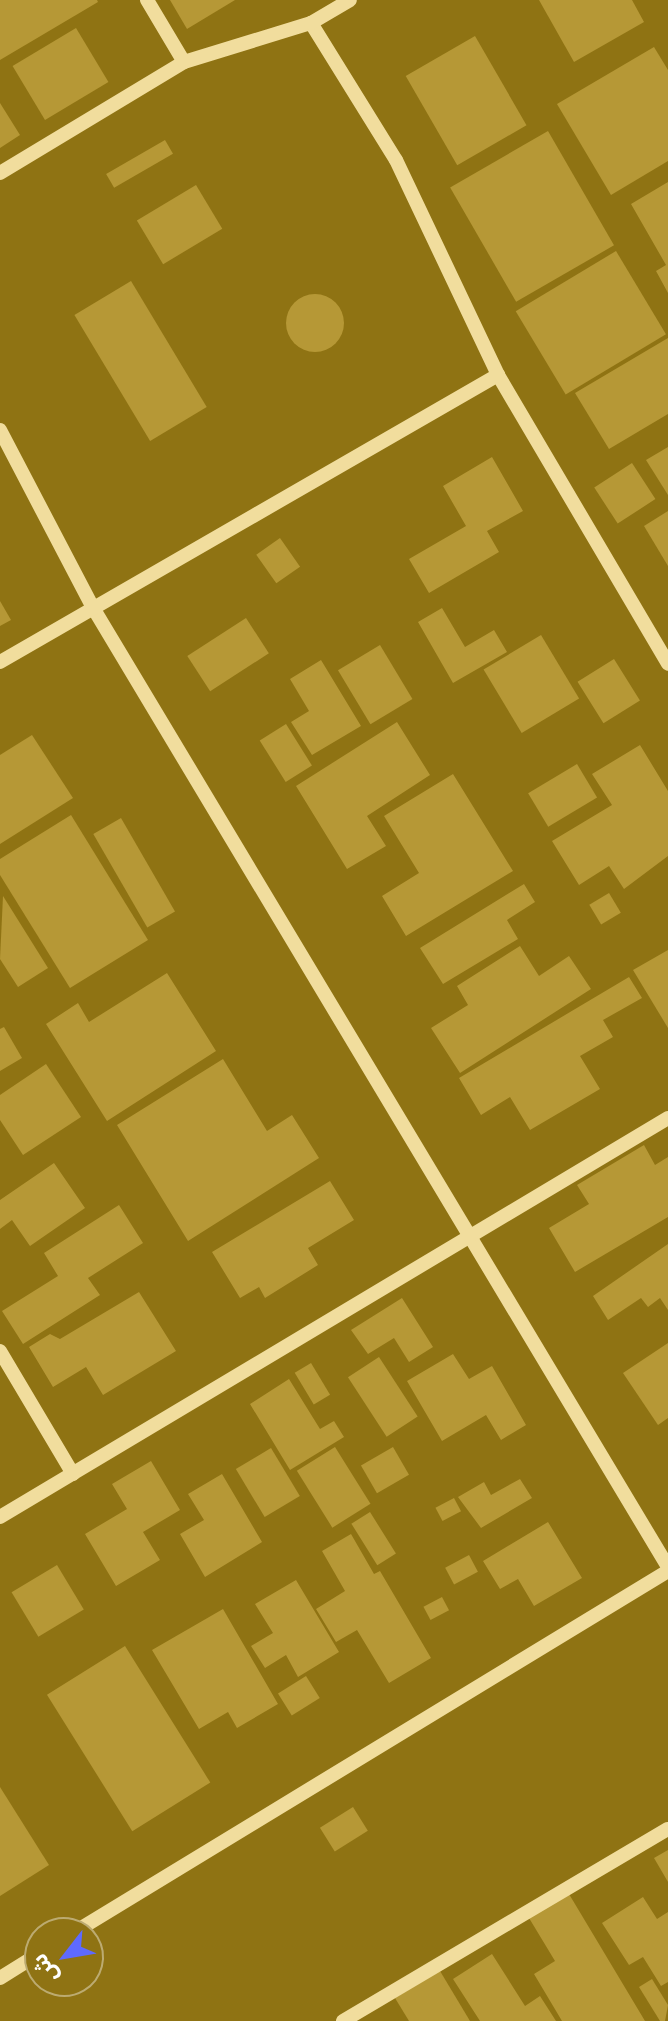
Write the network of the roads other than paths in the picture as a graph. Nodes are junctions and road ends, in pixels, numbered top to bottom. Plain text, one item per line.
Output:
1 (147, 0) edge
2 (350, 0) edge
3 (311, 23) junction
4 (184, 62) junction
5 (0, 173) edge
6 (498, 375) junction
7 (0, 430) edge
8 (92, 606) junction
9 (0, 662) edge
10 (668, 664) edge
11 (668, 1118) edge
12 (466, 1236) junction
13 (0, 1351) edge
14 (73, 1474) junction
15 (0, 1517) edge
16 (668, 1569) edge
17 (668, 1829) edge
18 (99, 1917) edge
19 (24, 1963) edge
20 (0, 1978) edge
21 (343, 2021) edge

1 - 4 street
2 - 3 street
3 - 4 street
3 - 6 street
4 - 5 street
6 - 8 street
6 - 10 street
7 - 8 street
8 - 9 street
8 - 12 street
11 - 12 street
12 - 14 street
12 - 16 street
13 - 14 street
14 - 15 street
16 - 18 street
17 - 21 street
19 - 20 street

